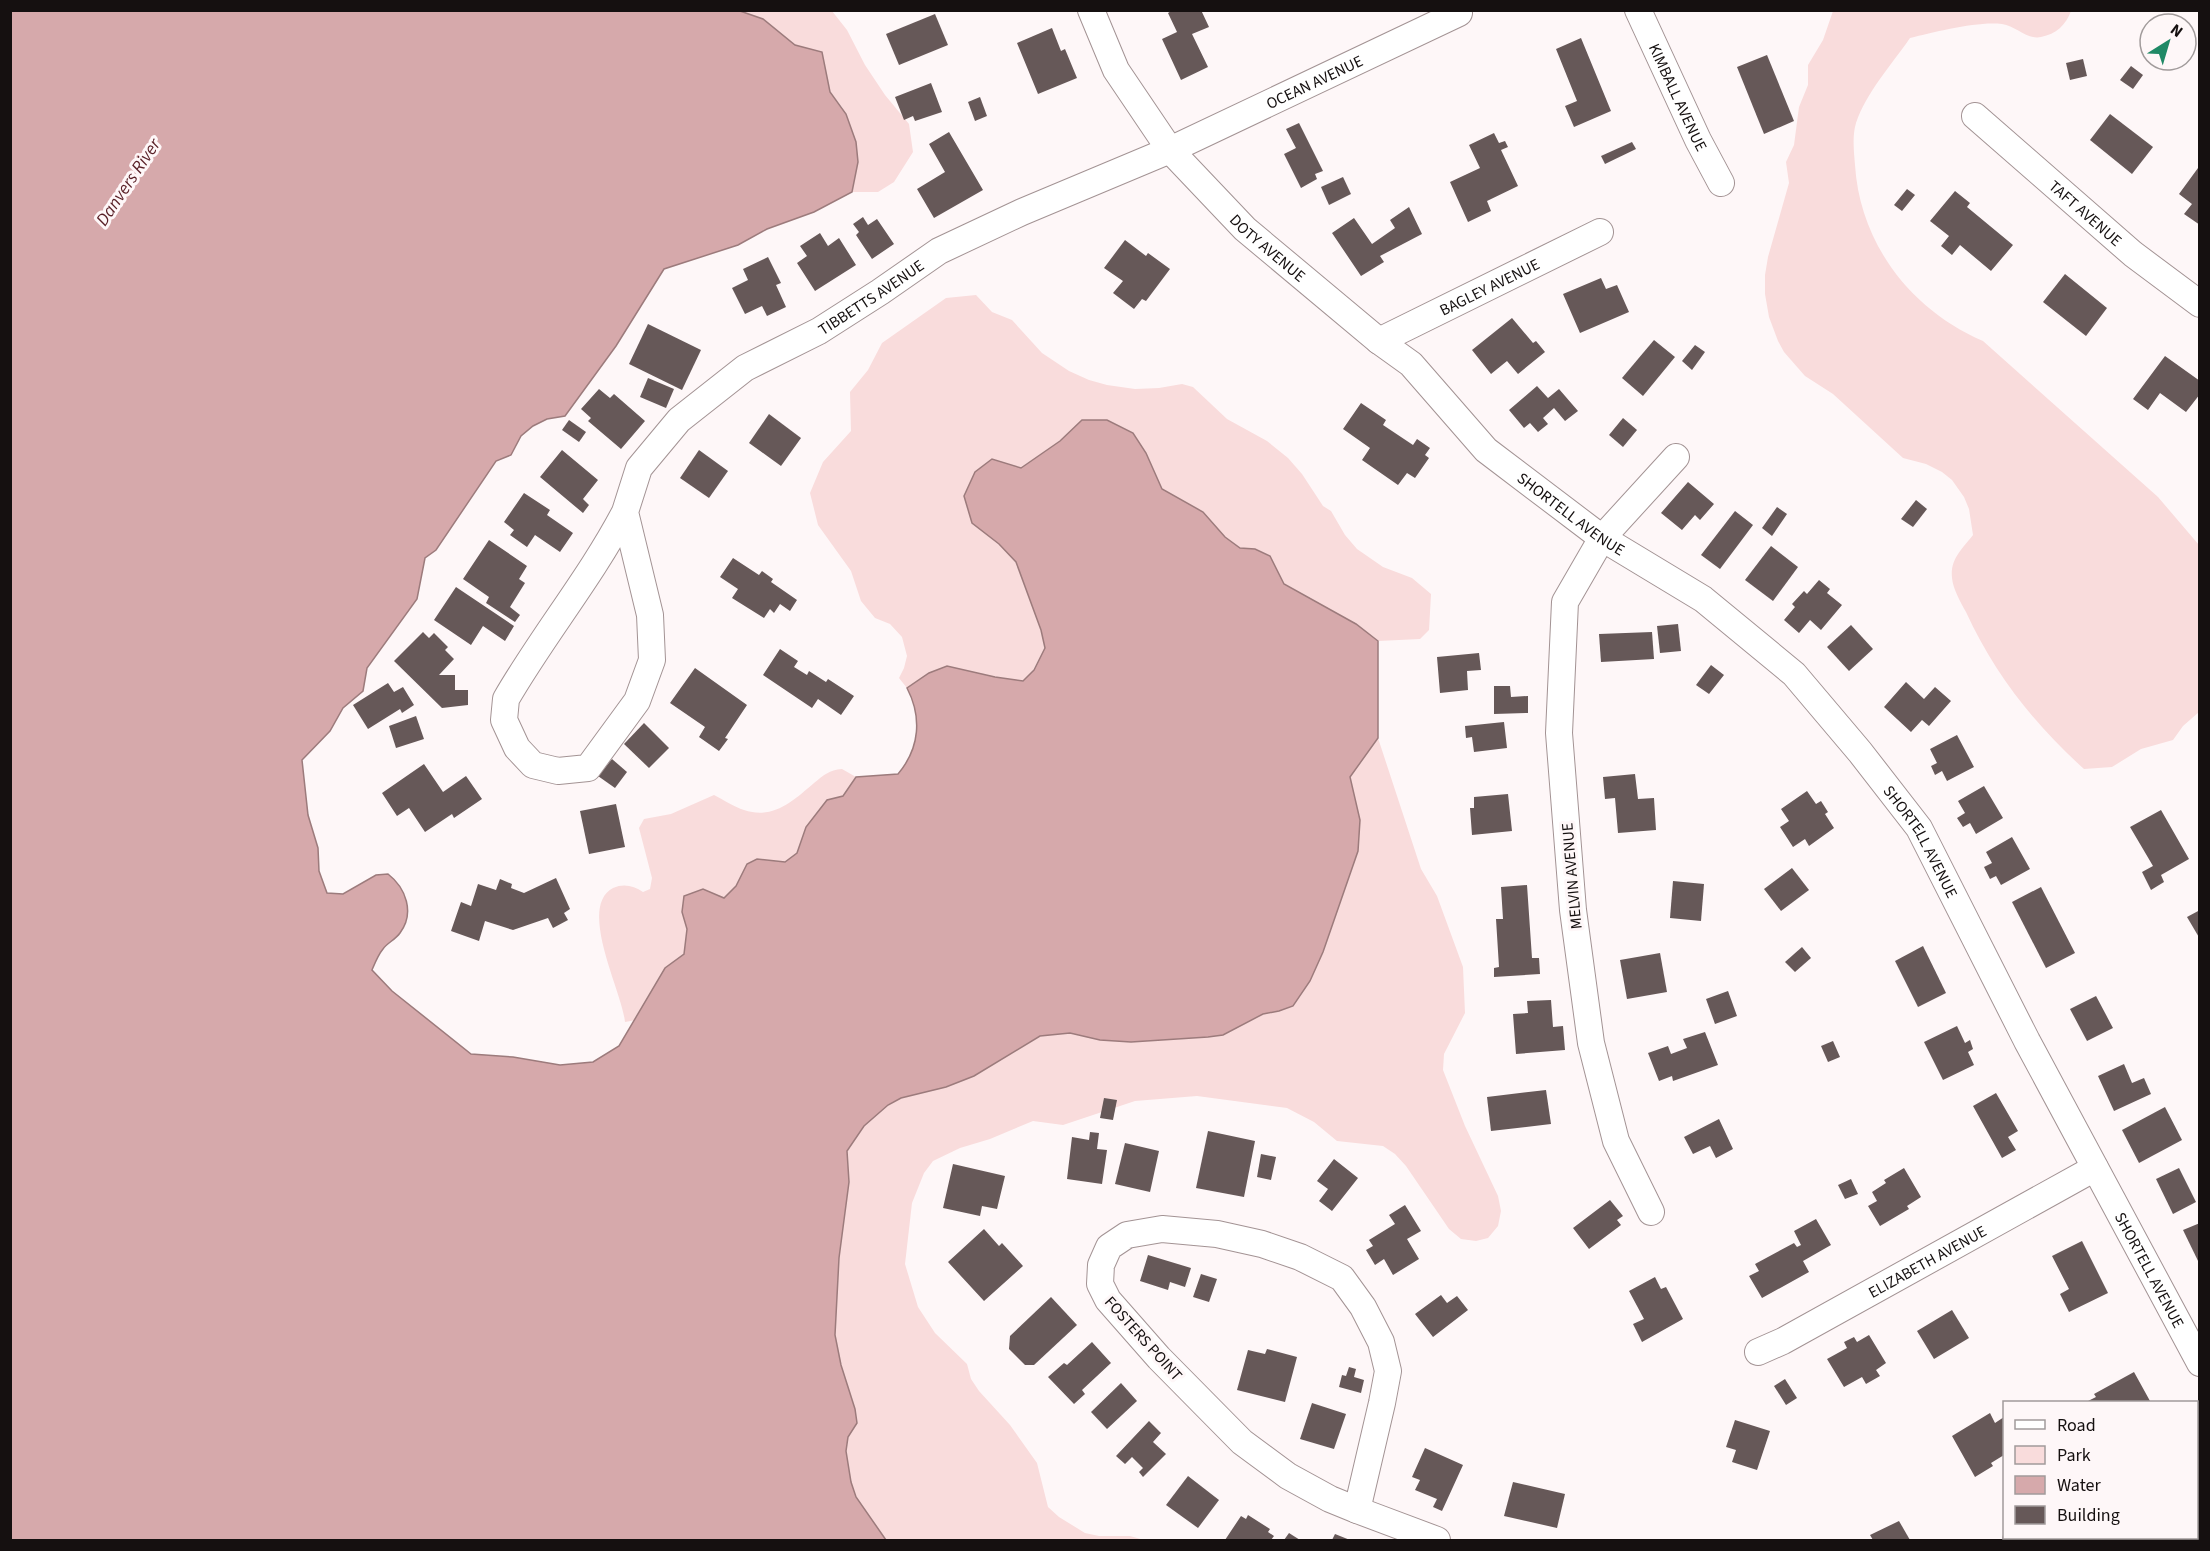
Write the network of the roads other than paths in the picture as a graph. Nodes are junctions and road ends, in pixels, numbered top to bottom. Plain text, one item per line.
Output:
1 (1091, 10) edge
2 (1638, 10) edge
3 (1460, 13) dead end
4 (1975, 116) dead end
5 (1170, 150) junction
6 (1721, 183) dead end
7 (1600, 232) dead end
8 (2199, 304) edge
9 (1379, 341) junction
10 (1486, 450) joint
11 (1676, 457) dead end
12 (625, 512) junction
13 (1602, 538) junction
14 (2095, 1168) junction
15 (1651, 1212) dead end
16 (1758, 1352) dead end
17 (2199, 1363) edge
18 (1357, 1510) junction
19 (1437, 1540) edge

1 - 5 street, DOTY AVENUE
2 - 6 street, KIMBALL AVENUE
3 - 5 street, OCEAN AVENUE
4 - 8 street, TAFT AVENUE
5 - 9 street, DOTY AVENUE
5 - 12 street, TIBBETTS AVENUE
7 - 9 street, BAGLEY AVENUE
9 - 10 street, DOTY AVENUE
10 - 13 street, SHORTELL AVENUE
11 - 13 street, MELVIN AVENUE
12 - 12 street, TIBBETTS AVENUE
13 - 14 street, SHORTELL AVENUE
13 - 15 street, MELVIN AVENUE
14 - 16 street, ELIZABETH AVENUE
14 - 17 street, SHORTELL AVENUE
18 - 18 street, FOSTERS POINT
18 - 19 street, FOSTERS POINT

